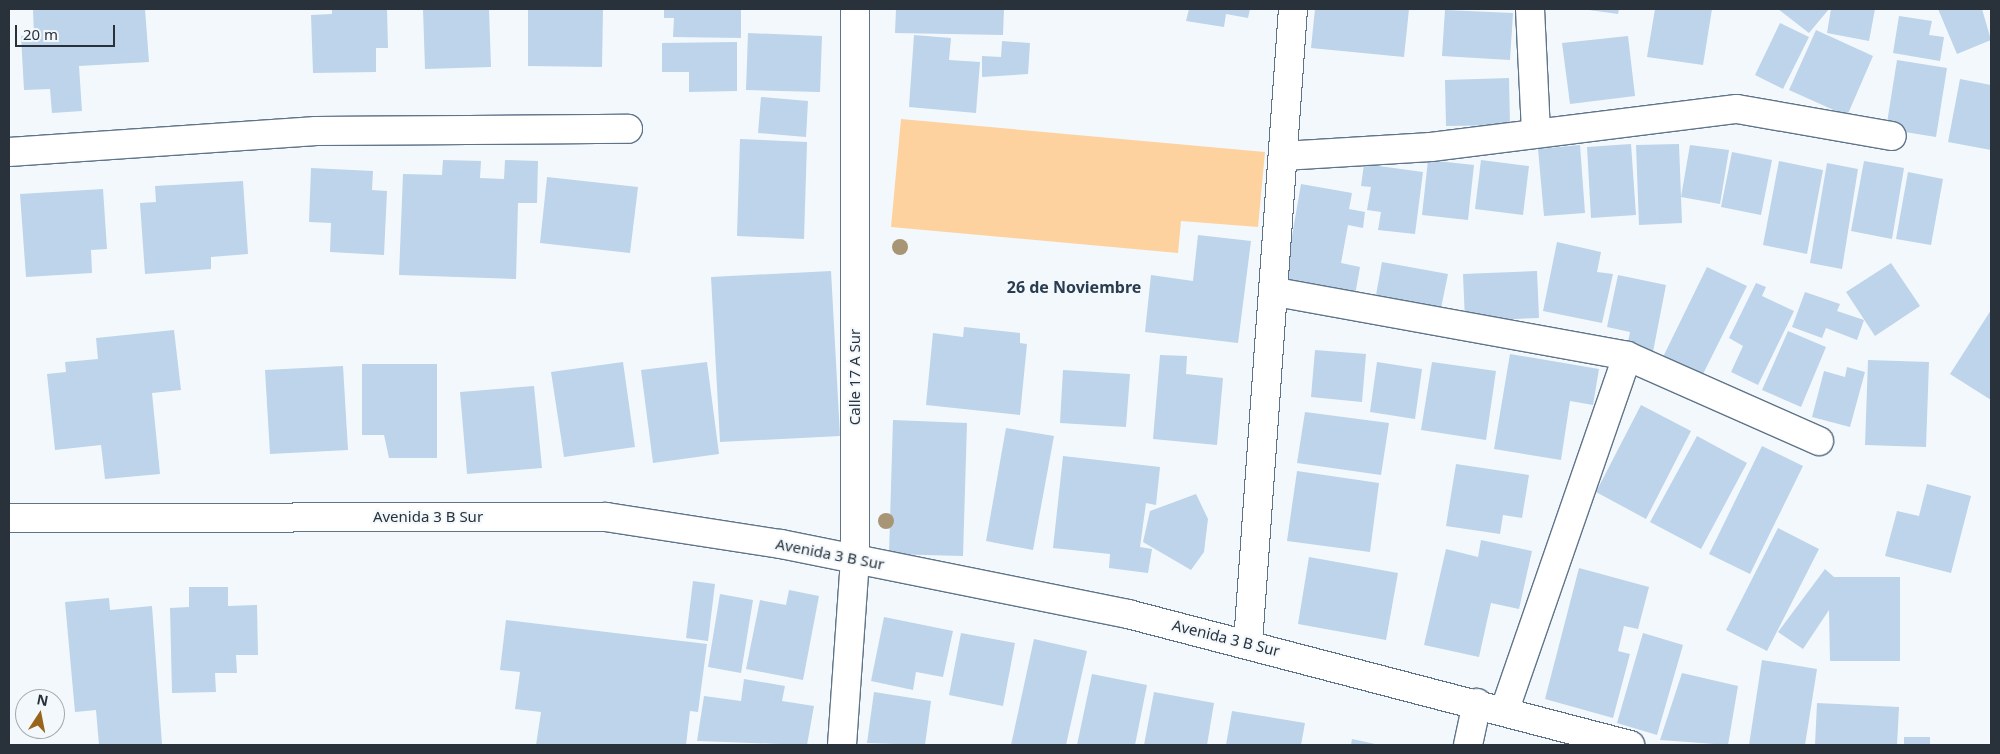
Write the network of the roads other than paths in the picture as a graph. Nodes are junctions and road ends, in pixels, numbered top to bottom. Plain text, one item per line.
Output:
1 (855, 9) edge
2 (1294, 9) edge
3 (1530, 9) edge
4 (628, 129) dead end
5 (1536, 133) junction
6 (1892, 136) dead end
7 (9, 152) edge
8 (1283, 156) junction
9 (1276, 292) junction
10 (1626, 356) junction
11 (1819, 441) dead end
12 (9, 518) edge
13 (855, 560) junction
14 (1248, 643) junction
15 (1477, 702) junction
16 (1505, 709) junction
17 (842, 745) edge
18 (1468, 745) edge
19 (1630, 745) edge

1 - 13 street, Calle 17 A Sur
2 - 8 street
3 - 5 street
4 - 7 street
5 - 6 street
5 - 8 street
8 - 9 street
9 - 10 street
9 - 14 street
10 - 11 street
10 - 16 street
12 - 13 street, Avenida 3 B Sur
13 - 14 street, Avenida 3 B Sur
13 - 17 street, Calle 17 A Sur
14 - 15 street, Avenida 3 B Sur
15 - 16 street, Avenida 3 B Sur
15 - 18 street
16 - 19 street, Avenida 3 B Sur

